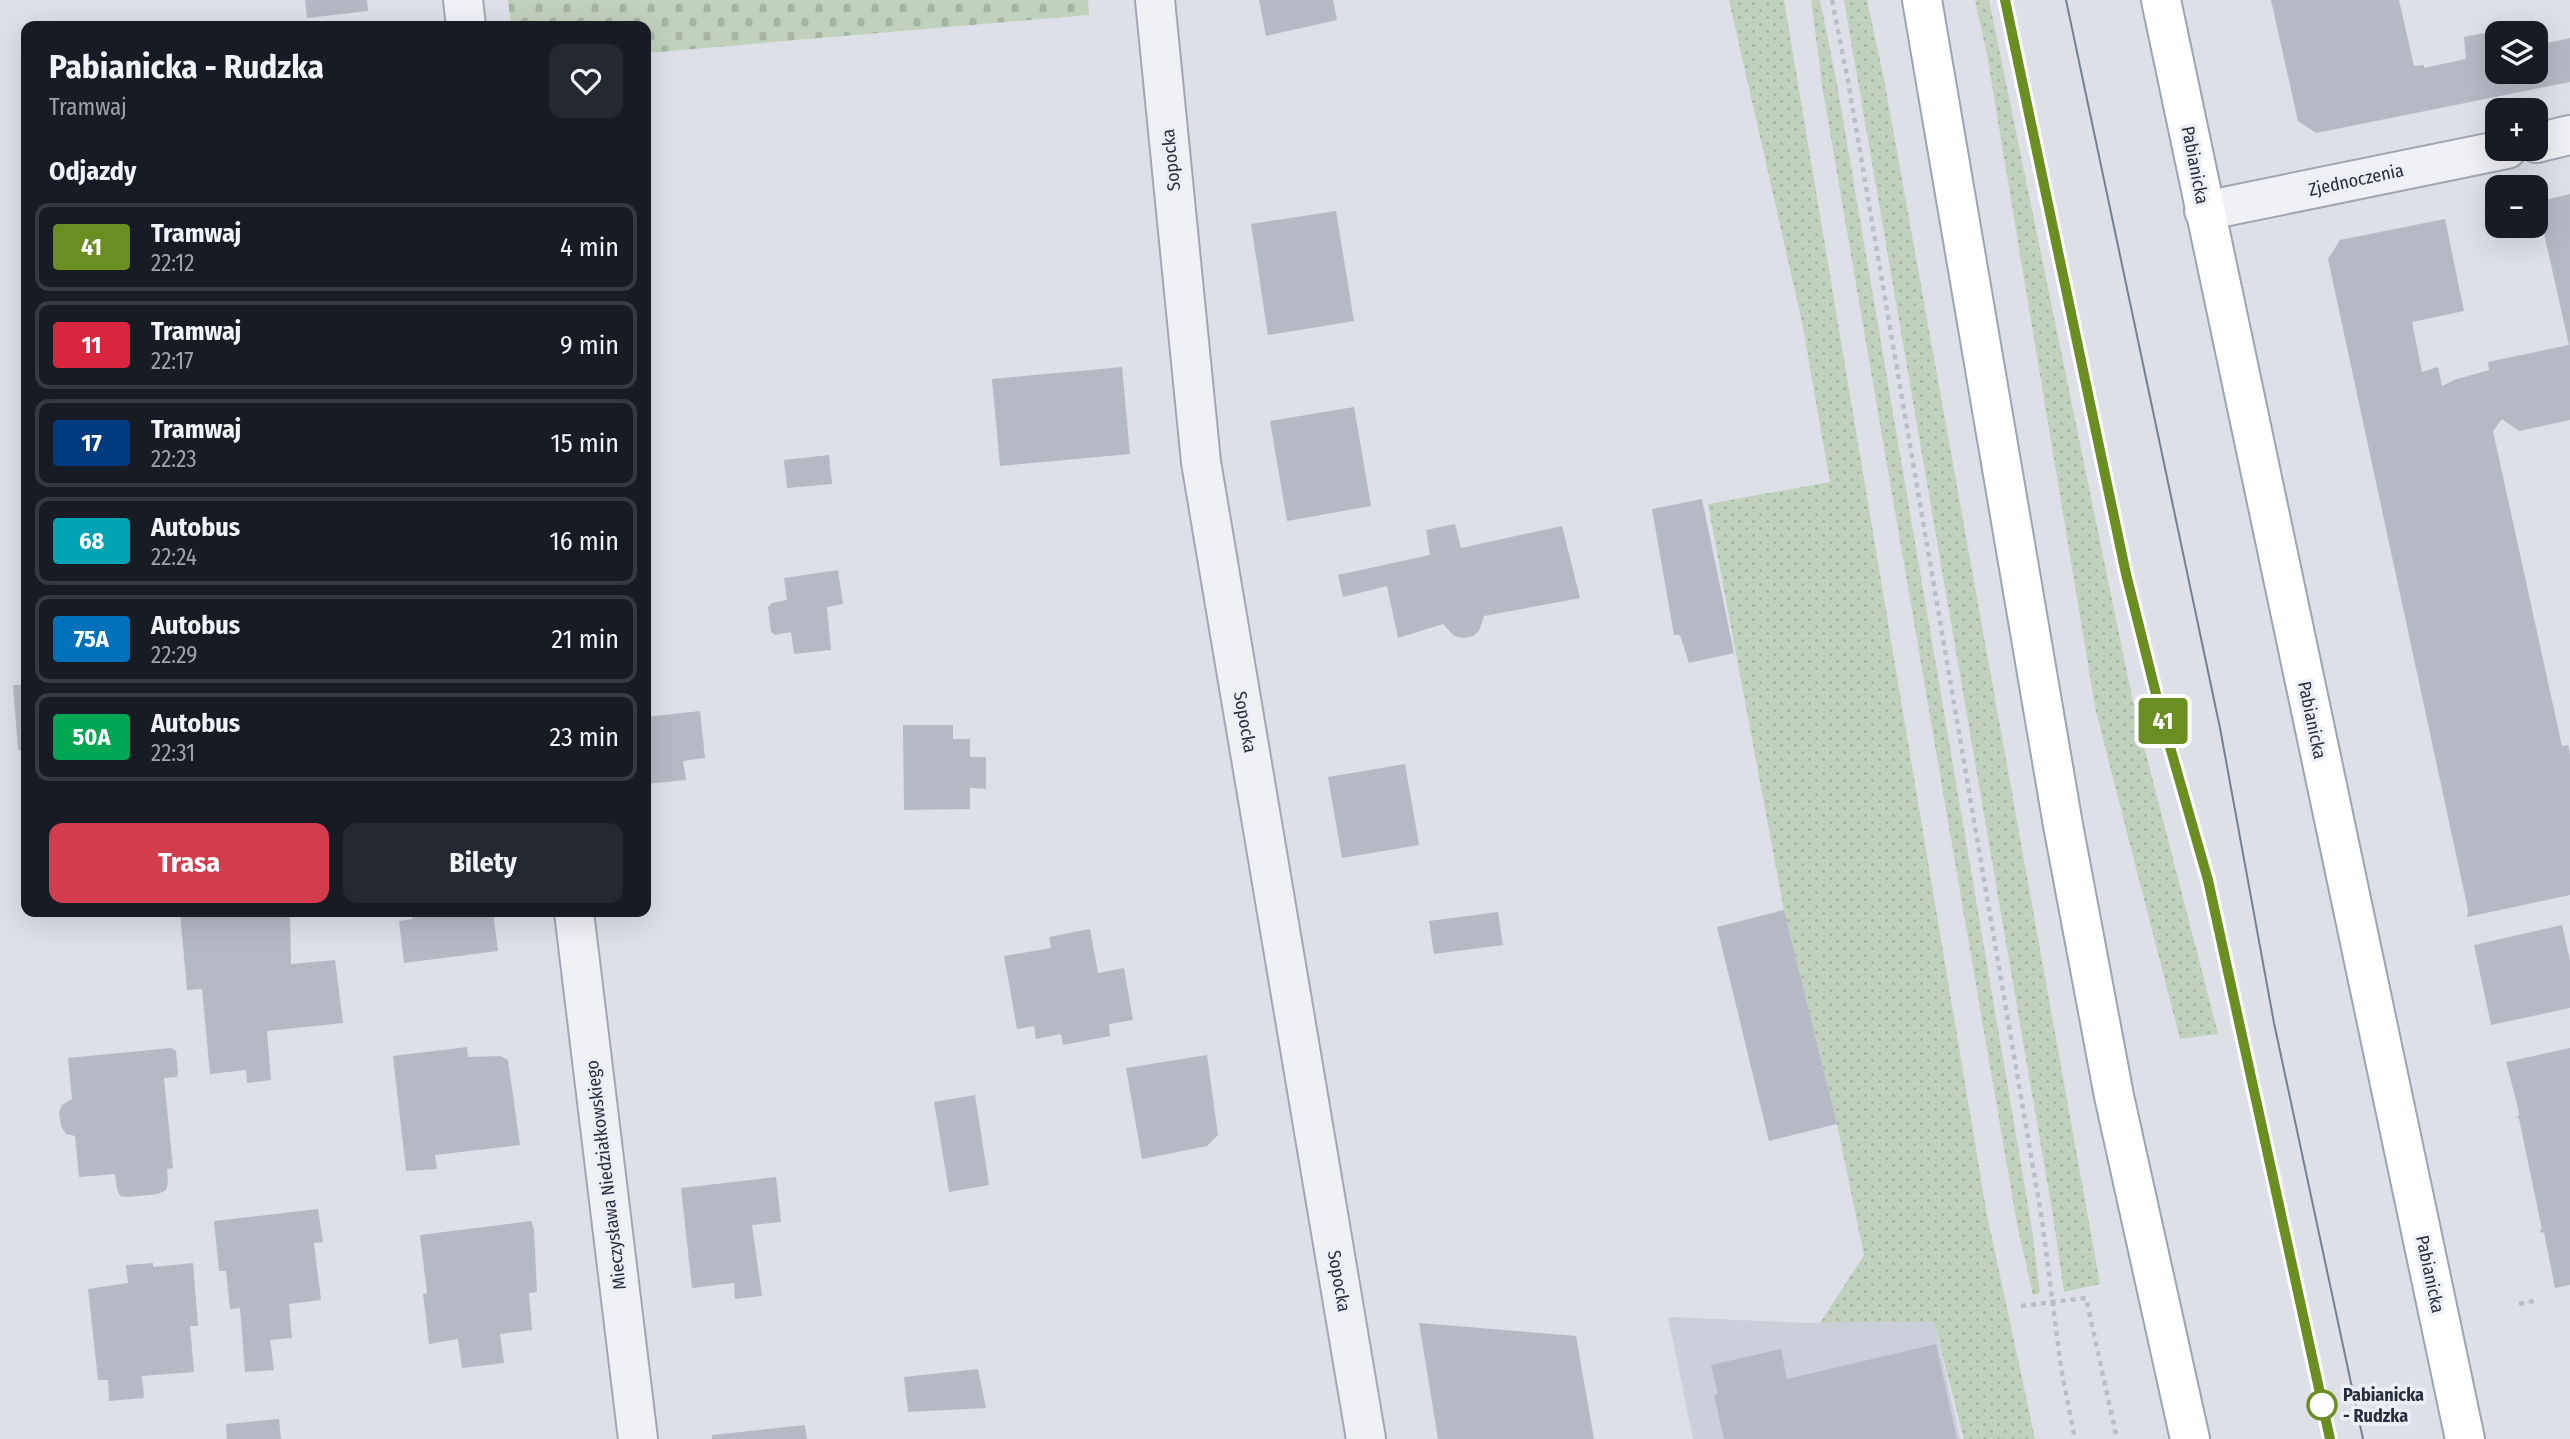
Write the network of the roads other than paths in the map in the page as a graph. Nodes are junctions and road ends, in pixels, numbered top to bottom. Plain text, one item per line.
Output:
1 (463, 0) edge
2 (1154, 0) edge
3 (1922, 0) edge
4 (2161, 0) edge
5 (465, 21) edge
6 (2570, 135) edge
7 (2548, 140) edge
8 (2485, 154) edge
9 (2204, 211) junction
10 (575, 917) edge
11 (638, 1439) edge
12 (1366, 1439) edge
13 (2190, 1439) edge
14 (2465, 1439) edge

1 - 5 street
2 - 12 street, Sopocka
3 - 13 main road
4 - 9 main road, Pabianicka
6 - 7 street
8 - 9 street, Zjednoczenia
9 - 14 main road, Pabianicka
10 - 11 street, Mieczysława Niedziałkowskiego

